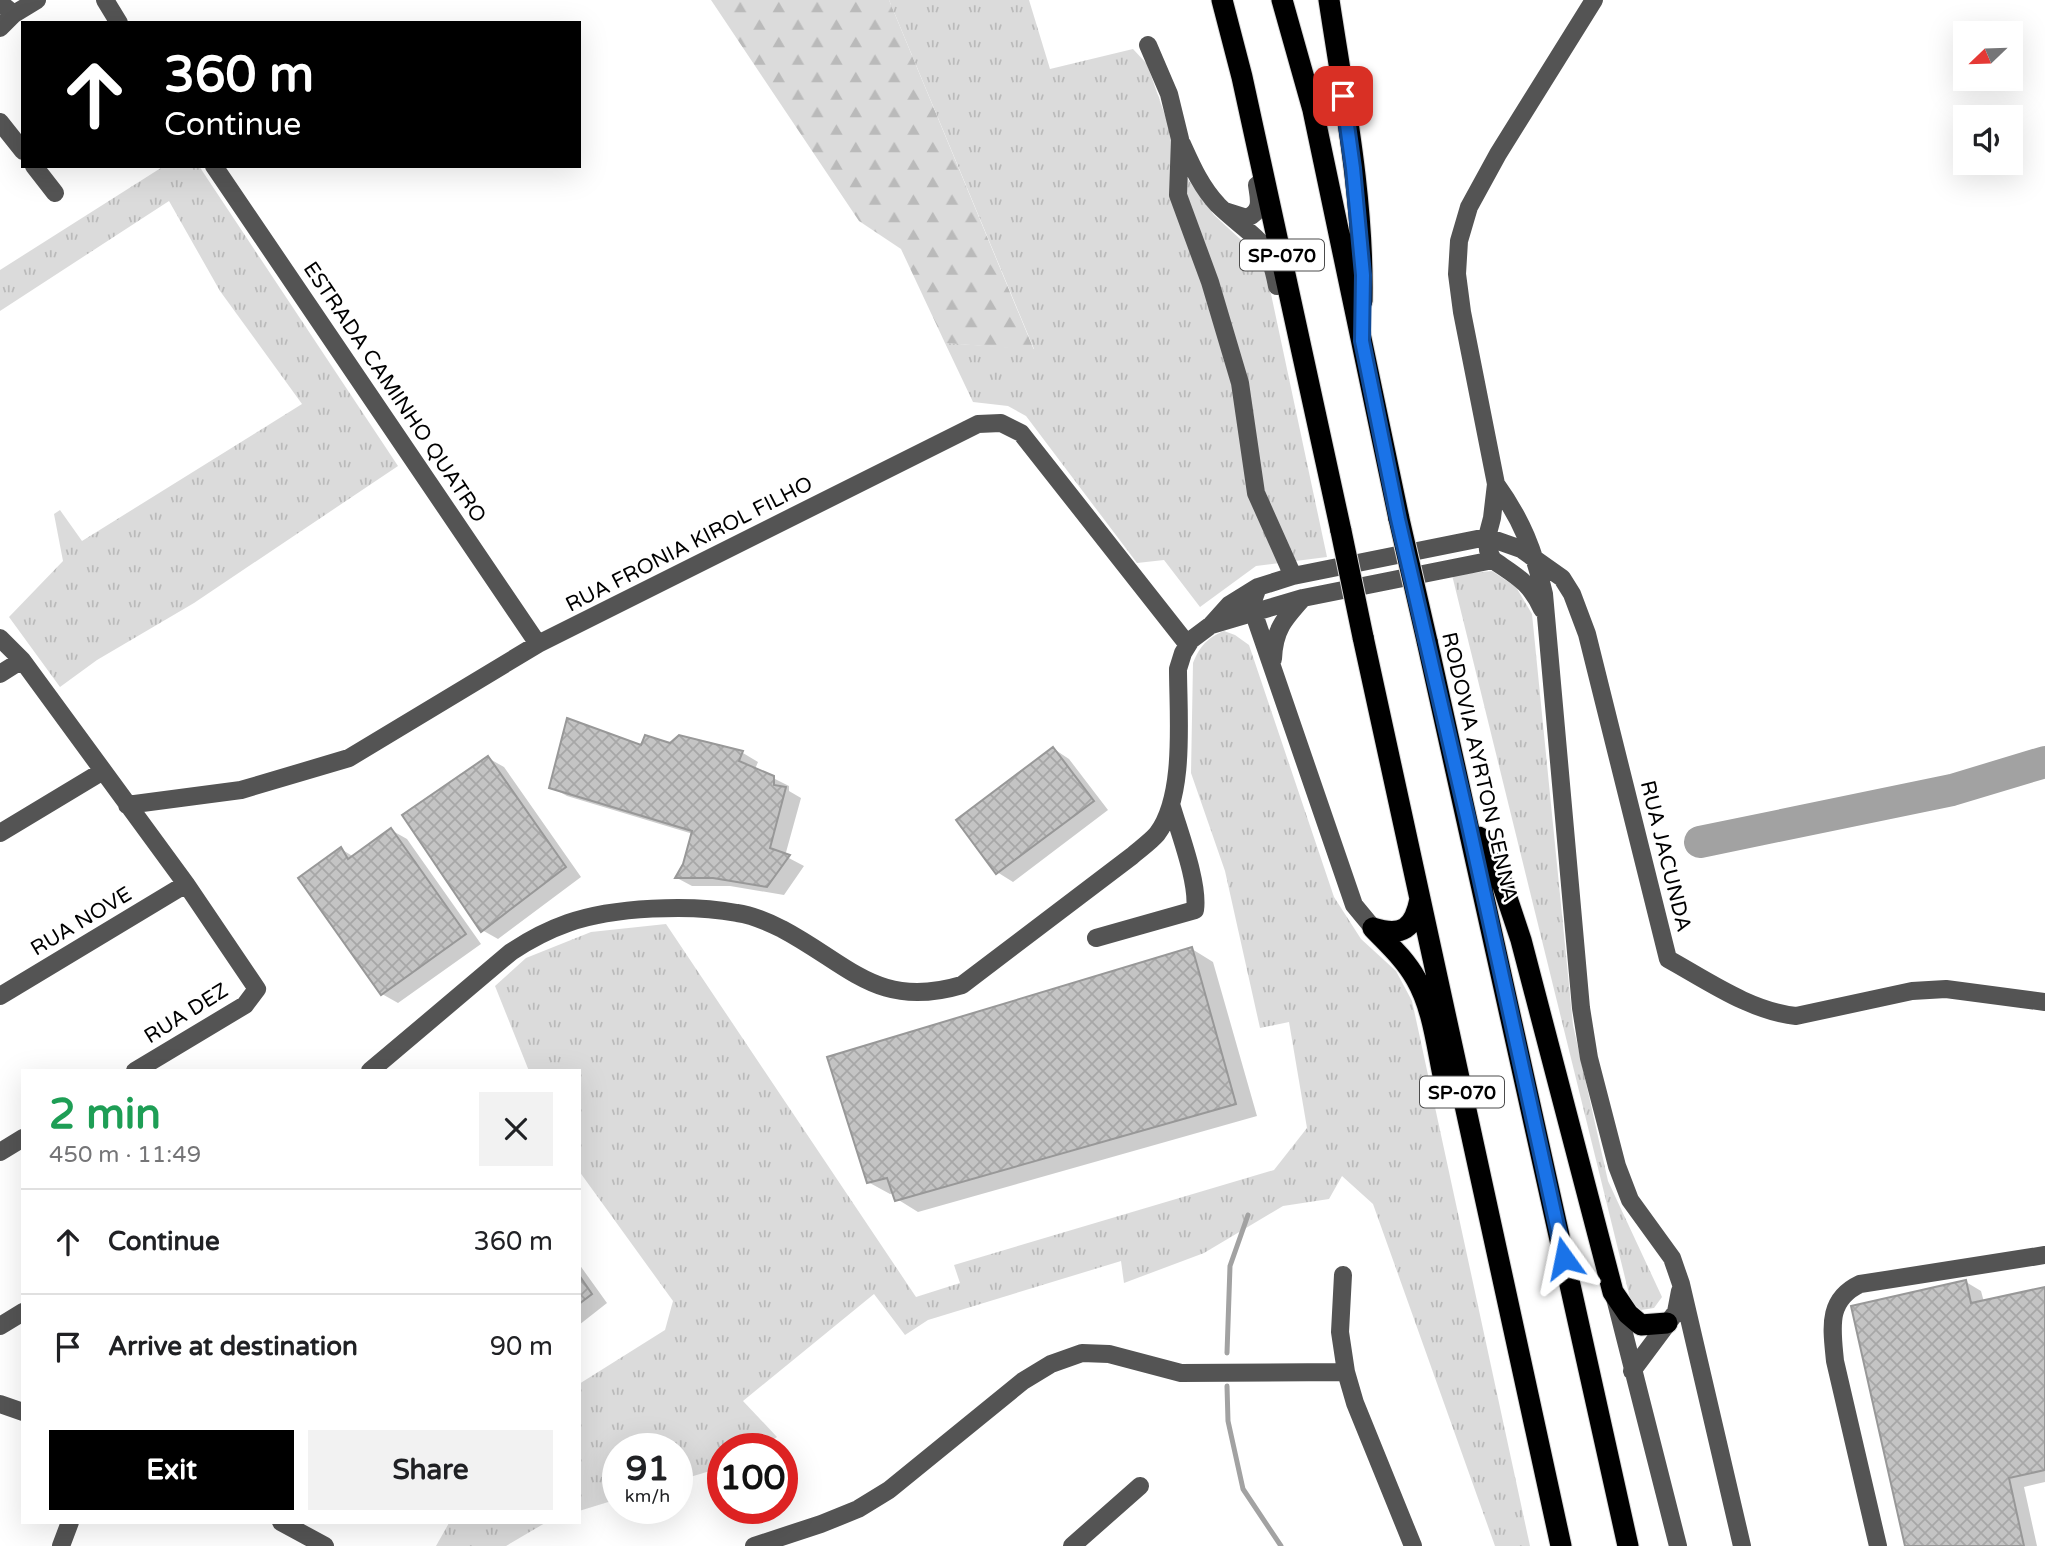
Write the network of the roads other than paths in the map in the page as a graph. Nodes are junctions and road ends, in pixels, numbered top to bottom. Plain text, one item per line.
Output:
1 (37, 0) edge
2 (105, 0) edge
3 (1222, 0) edge
4 (1282, 0) edge
5 (1329, 0) edge
6 (1594, 0) edge
7 (7, 9) edge
8 (118, 21) edge
9 (0, 28) edge
10 (1148, 45) dead end
11 (1242, 77) junction
12 (0, 122) edge
13 (1180, 139) junction
14 (21, 148) edge
15 (36, 168) edge
16 (215, 168) edge
17 (55, 193) dead end
18 (1224, 210) junction
19 (1362, 341) junction
20 (1320, 433) junction
21 (1496, 484) junction
22 (1487, 537) junction
23 (1493, 560) junction
24 (1536, 561) junction
25 (1293, 576) junction
26 (1258, 587) junction
27 (1303, 598) junction
28 (1254, 614) junction
29 (1547, 622) junction
30 (1211, 625) junction
31 (0, 638) edge
32 (538, 644) junction
33 (1188, 645) junction
34 (22, 660) junction
35 (1273, 666) junction
36 (0, 674) edge
37 (103, 771) junction
38 (1171, 804) junction
39 (127, 805) junction
40 (1467, 817) junction
41 (0, 833) edge
42 (186, 884) junction
43 (1420, 900) junction
44 (1373, 928) junction
45 (1096, 938) dead end
46 (0, 996) edge
47 (2045, 1002) edge
48 (138, 1069) edge
49 (372, 1069) edge
50 (21, 1139) edge
51 (0, 1152) edge
52 (2045, 1255) edge
53 (1343, 1275) dead end
54 (1681, 1284) junction
55 (1614, 1292) junction
56 (21, 1313) edge
57 (1667, 1324) junction
58 (0, 1326) edge
59 (1632, 1371) junction
60 (1346, 1372) junction
61 (1524, 1377) junction
62 (0, 1404) edge
63 (21, 1411) edge
64 (1140, 1486) dead end
65 (69, 1524) edge
66 (285, 1524) edge
67 (61, 1546) edge
68 (325, 1546) edge
69 (754, 1546) edge
70 (1072, 1546) edge
71 (1413, 1546) edge
72 (1561, 1546) edge
73 (1628, 1546) edge
74 (1678, 1546) edge
75 (1742, 1546) edge
76 (1878, 1546) edge

1 - 7 street
2 - 8 street
3 - 11 highway, SP-070
4 - 19 highway, RODOVIA AYRTON SENNA / SP-070
5 - 19 highway
6 - 21 street
7 - 9 street
10 - 13 street
11 - 18 street
11 - 20 highway, SP-070
12 - 14 street
13 - 18 street
13 - 25 street
15 - 17 street
16 - 32 street, ESTRADA CAMINHO QUATRO
18 - 20 street
19 - 40 highway, RODOVIA AYRTON SENNA / SP-070, bridge
20 - 43 highway, SP-070, bridge
21 - 22 street
21 - 24 street
22 - 23 street
22 - 24 street, RUA JACUNDA
22 - 25 street
23 - 27 street
23 - 29 street
24 - 29 street
24 - 47 street, RUA JACUNDA
25 - 26 street
26 - 28 street
26 - 30 street
27 - 28 street
27 - 35 street
28 - 30 street
28 - 35 street
29 - 54 street
30 - 33 street
31 - 34 street
32 - 33 street, RUA FRONIA KIROL FILHO
32 - 39 street, RUA FRONIA KIROL FILHO
33 - 38 street
34 - 36 street
34 - 37 street
35 - 44 street
37 - 39 street
37 - 41 street
38 - 45 street
38 - 49 street
39 - 42 street
40 - 55 highway
40 - 73 highway, RODOVIA AYRTON SENNA / SP-070
42 - 46 street, RUA NOVE
42 - 48 street, RUA DEZ
43 - 44 highway
43 - 61 highway, SP-070
44 - 61 highway
50 - 51 street
52 - 76 street
53 - 60 street
54 - 57 street
54 - 75 street
55 - 57 highway
55 - 59 street
56 - 58 street
57 - 59 street
59 - 74 street
60 - 69 street
60 - 71 street
61 - 72 highway, SP-070
62 - 63 street
64 - 70 street
65 - 67 street
66 - 68 street

